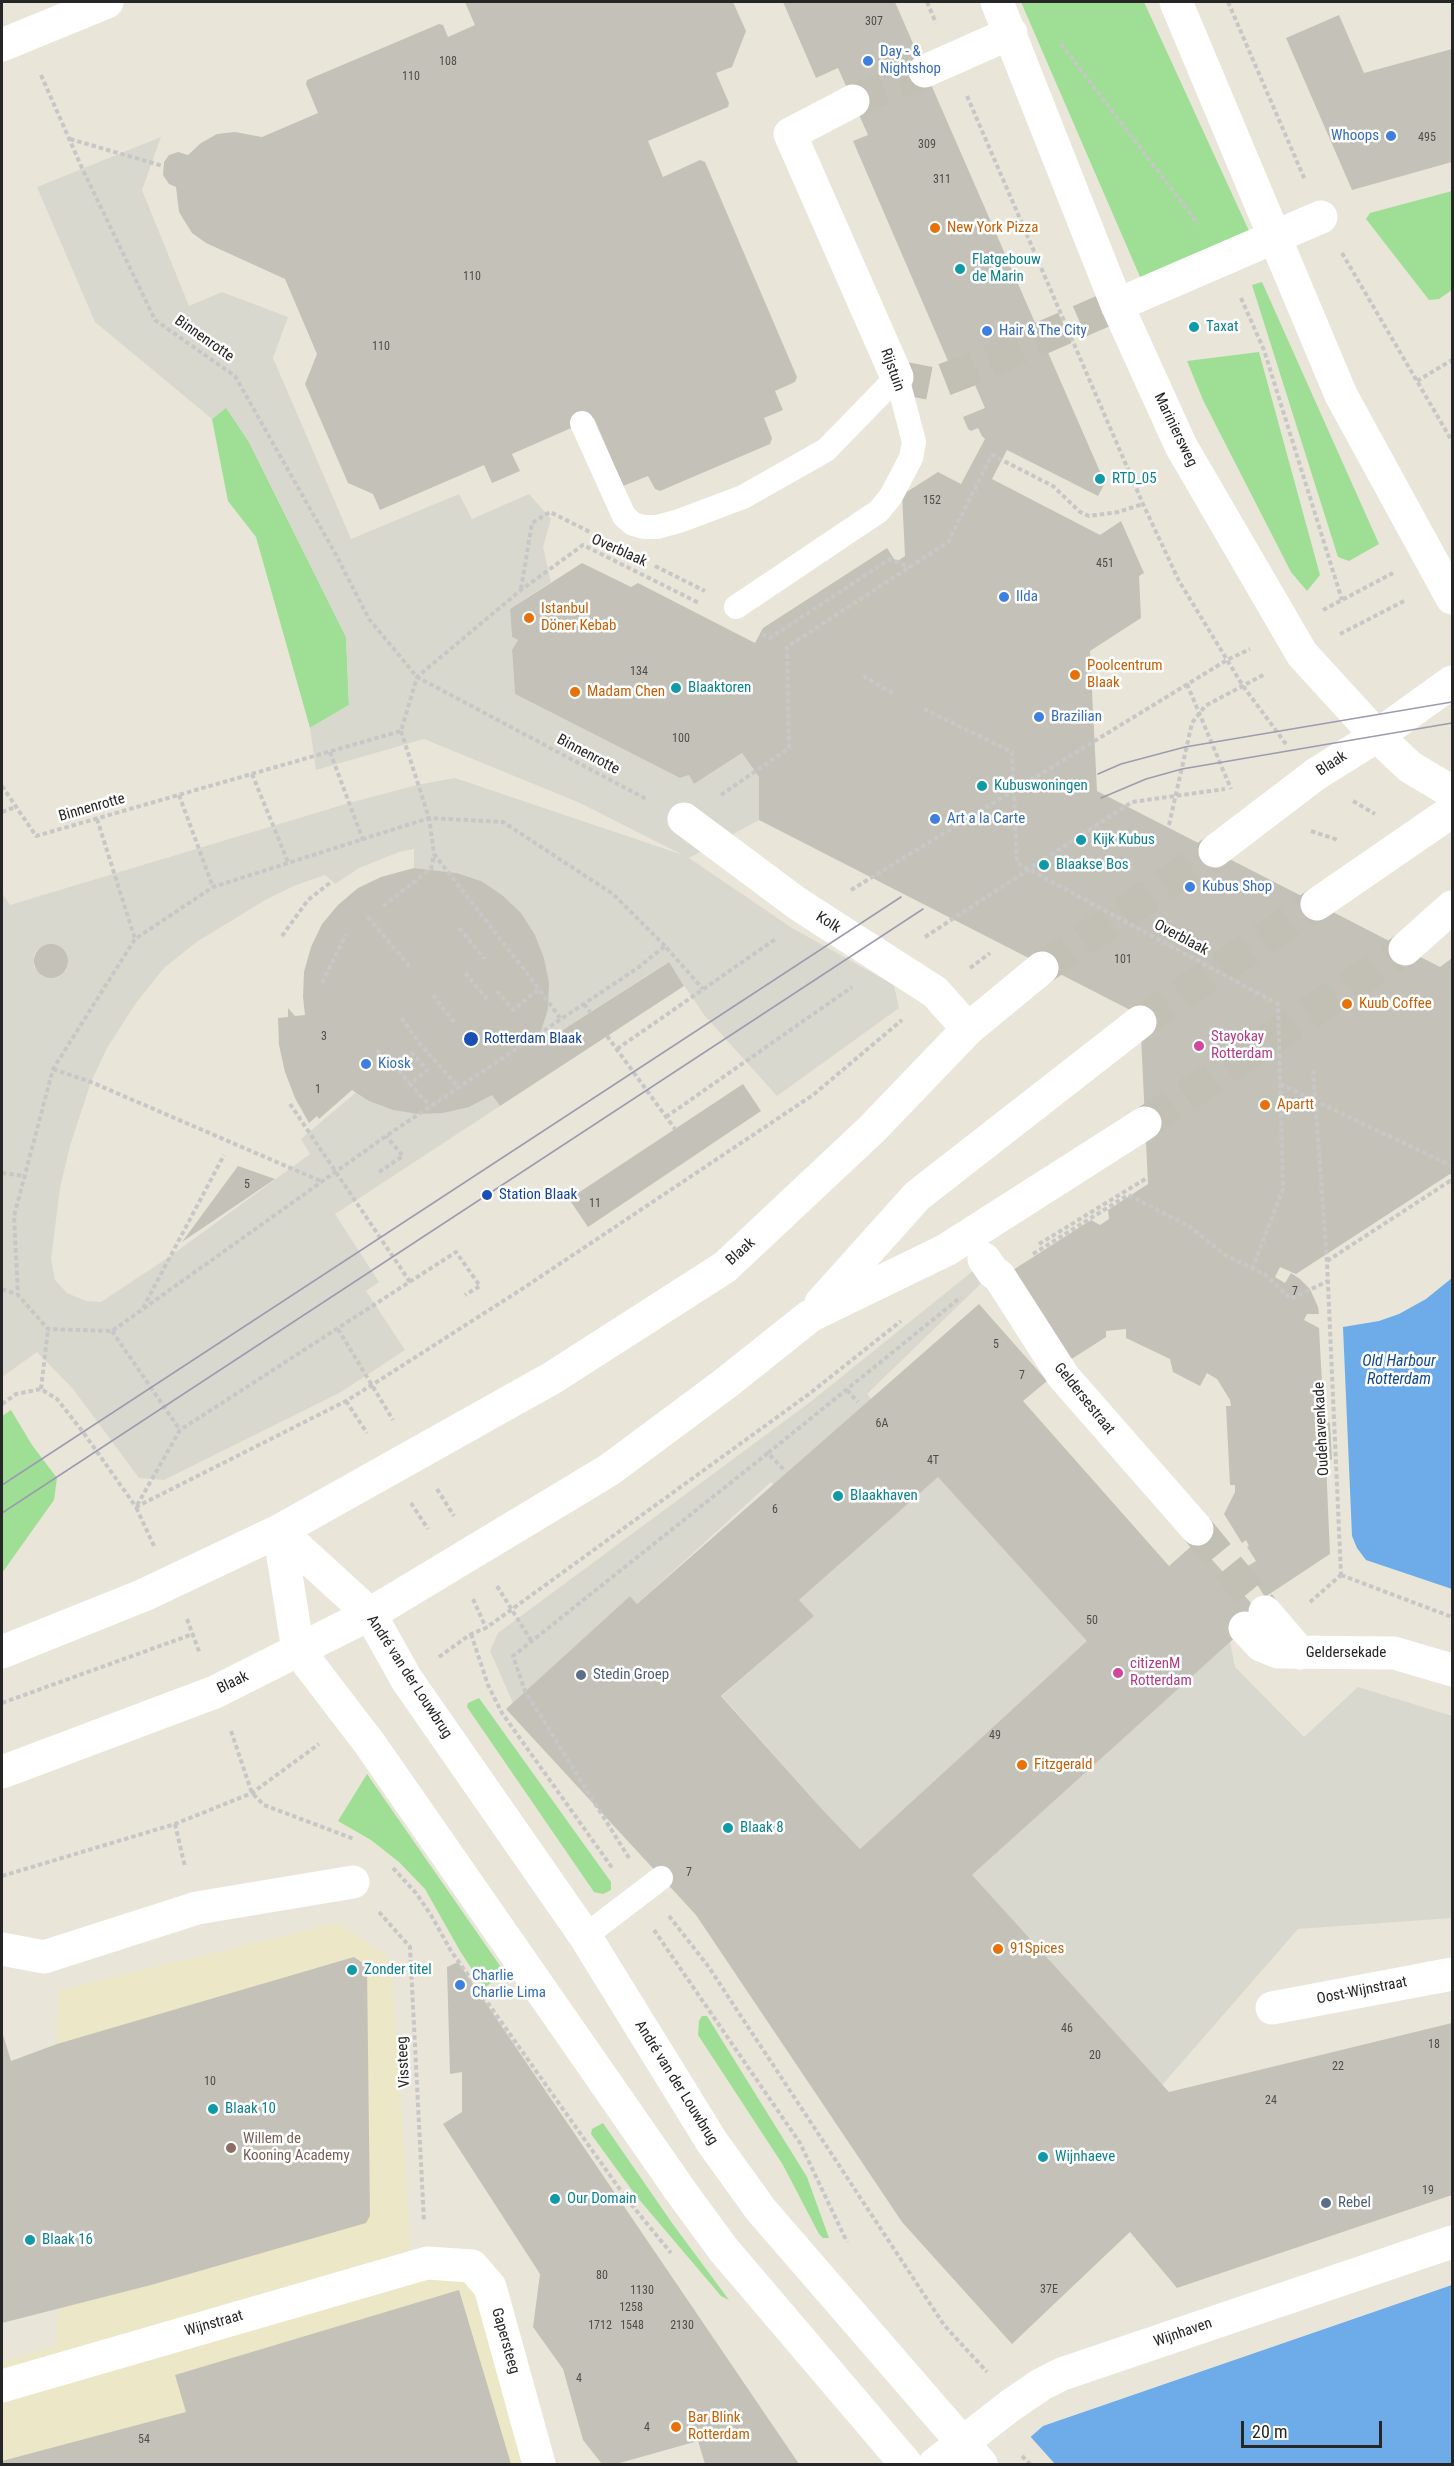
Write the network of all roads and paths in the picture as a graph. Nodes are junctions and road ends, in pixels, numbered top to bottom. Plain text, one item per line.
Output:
1 (107, 2) edge
2 (927, 2) edge
3 (997, 2) edge
4 (1176, 2) edge
5 (1011, 33) junction
6 (12, 41) edge
7 (938, 65) junction
8 (852, 101) tunnel mouth
9 (69, 139) junction
10 (163, 166) dead end
11 (1321, 217) dead end
12 (1275, 236) junction
13 (1117, 305) junction
14 (1452, 360) edge
15 (897, 377) junction
16 (582, 423) dead end
17 (1452, 441) edge
18 (1143, 504) junction
19 (910, 567) junction
20 (1448, 589) edge
21 (708, 607) dead end
22 (736, 607) dead end
23 (760, 633) dead end
24 (1302, 654) junction
25 (863, 676) dead end
26 (417, 677) junction
27 (1452, 682) edge
28 (1187, 684) dead end
29 (1243, 686) junction
30 (896, 695) dead end
31 (924, 709) dead end
32 (401, 731) junction
33 (1377, 736) junction
34 (330, 752) junction
35 (755, 773) dead end
36 (252, 774) junction
37 (2, 786) edge
38 (1231, 789) dead end
39 (1452, 792) edge
40 (178, 795) junction
41 (1176, 796) junction
42 (16, 807) junction
43 (1452, 811) edge
44 (2, 812) edge
45 (429, 818) junction
46 (97, 819) junction
47 (684, 819) joint
48 (1169, 825) dead end
49 (363, 840) junction
50 (1215, 851) tunnel mouth
51 (434, 854) junction
52 (288, 862) junction
53 (331, 882) dead end
54 (213, 887) junction
55 (1317, 904) tunnel mouth
56 (383, 906) dead end
57 (1452, 907) edge
58 (813, 913) junction
59 (368, 917) dead end
60 (459, 928) dead end
61 (346, 934) dead end
62 (282, 936) dead end
63 (135, 939) junction
64 (665, 946) junction
65 (1405, 950) tunnel mouth
66 (991, 953) dead end
67 (485, 959) dead end
68 (889, 960) junction
69 (410, 968) dead end
70 (1042, 968) tunnel mouth
71 (465, 973) dead end
72 (322, 983) dead end
73 (539, 989) junction
74 (703, 989) junction
75 (497, 991) dead end
76 (935, 992) junction
77 (433, 995) dead end
78 (487, 999) dead end
79 (584, 1004) junction
80 (590, 1012) dead end
81 (401, 1018) dead end
82 (560, 1018) junction
83 (454, 1022) dead end
84 (1140, 1022) tunnel mouth
85 (968, 1029) junction
86 (607, 1036) dead end
87 (381, 1049) dead end
88 (617, 1049) junction
89 (411, 1052) dead end
90 (376, 1053) dead end
91 (394, 1064) dead end
92 (53, 1069) junction
93 (1313, 1070) dead end
94 (410, 1084) junction
95 (1280, 1084) junction
96 (459, 1088) junction
97 (290, 1104) dead end
98 (430, 1106) junction
99 (666, 1117) junction
100 (1145, 1123) tunnel mouth
101 (675, 1129) dead end
102 (386, 1136) junction
103 (224, 1155) dead end
104 (1452, 1166) edge
105 (379, 1172) dead end
106 (2, 1173) edge
107 (336, 1173) junction
108 (25, 1176) junction
109 (1148, 1178) dead end
110 (323, 1182) junction
111 (1452, 1182) edge
112 (1032, 1255) dead end
113 (1327, 1262) junction
114 (989, 1266) junction
115 (1252, 1269) junction
116 (1328, 1281) junction
117 (411, 1282) junction
118 (2, 1289) edge
119 (18, 1295) junction
120 (465, 1296) dead end
121 (142, 1310) junction
122 (908, 1315) dead end
123 (810, 1316) junction
124 (48, 1329) junction
125 (112, 1331) junction
126 (41, 1389) junction
127 (847, 1390) junction
128 (346, 1401) junction
129 (858, 1402) dead end
130 (2, 1404) edge
131 (768, 1453) junction
132 (390, 1470) junction
133 (784, 1470) dead end
134 (1197, 1529) tunnel mouth
135 (279, 1531) junction
136 (451, 1565) junction
137 (370, 1614) junction
138 (1452, 1617) edge
139 (1255, 1620) tunnel mouth
140 (486, 1628) junction
141 (193, 1634) dead end
142 (298, 1650) junction
143 (2, 1652) edge
144 (1452, 1670) edge
145 (2, 1703) edge
146 (2, 1772) edge
147 (175, 1824) junction
148 (362, 1844) dead end
149 (391, 1867) dead end
150 (2, 1876) edge
151 (187, 1877) dead end
152 (353, 1882) joint
153 (647, 1888) junction
154 (585, 1936) junction
155 (2, 1949) edge
156 (1452, 1974) edge
157 (1272, 2008) dead end
158 (847, 2242) dead end
159 (1452, 2242) edge
160 (672, 2255) dead end
161 (426, 2263) junction
162 (981, 2363) dead end
163 (2, 2386) edge
164 (539, 2464) edge
165 (906, 2464) edge
166 (935, 2464) edge
167 (981, 2464) edge

1 - 6 main road
2 - 7 path
3 - 5 main road, Mariniersweg
4 - 12 main road
5 - 7 main road
5 - 13 main road, Mariniersweg
6 - 9 path, Binnenrotte
7 - 18 path
8 - 15 main road, Rijstuin
9 - 10 path
9 - 26 path, Binnenrotte
11 - 12 main road
12 - 13 main road
12 - 20 main road
13 - 24 main road, Mariniersweg
14 - 17 path
15 - 16 lane
15 - 22 lane, Rijstuin
18 - 19 path
18 - 29 path
19 - 23 path
19 - 35 path
20 - 24 path
21 - 26 path, Overblaak
24 - 29 path
24 - 33 main road, Mariniersweg
25 - 30 path
26 - 32 path
26 - 47 path, Binnenrotte
27 - 33 main road, Blaak
28 - 58 path
29 - 41 path
31 - 95 path, Overblaak
32 - 34 path, Binnenrotte
32 - 45 path
33 - 39 main road, Mariniersweg
33 - 50 main road, Blaak
34 - 36 path, Binnenrotte
34 - 49 path
36 - 40 path, Binnenrotte
36 - 52 path
37 - 42 path, Binnenrotte
38 - 41 path
40 - 46 path, Binnenrotte
40 - 54 path
41 - 48 path
41 - 68 path
42 - 44 path
42 - 46 path, Binnenrotte
43 - 55 main road
45 - 49 path
45 - 51 path
45 - 64 path
46 - 63 path
47 - 58 main road, Kolk
49 - 52 path
51 - 56 path
51 - 73 path
52 - 54 path
53 - 62 path
54 - 63 path
57 - 65 main road
58 - 68 main road, Kolk
58 - 74 path
59 - 69 path
60 - 67 path
61 - 72 path
63 - 92 path
64 - 74 path
64 - 79 path
66 - 76 path
68 - 76 main road, Kolk
68 - 99 path
70 - 85 main road, Blaak
71 - 78 path
73 - 75 path
73 - 82 path
74 - 88 path
76 - 85 main road, Kolk
76 - 128 path
77 - 83 path
79 - 80 path
79 - 82 path
81 - 96 path
82 - 96 path
84 - 123 main road
85 - 132 main road, Blaak
86 - 88 path
87 - 90 path
88 - 99 path
89 - 94 path
91 - 94 path
92 - 108 path
92 - 110 path
93 - 113 path, Oudehavenkade
94 - 98 path
95 - 104 path
95 - 115 path, Overblaak
96 - 98 path
97 - 107 path
98 - 102 path
99 - 101 path
100 - 123 main road, Blaak
102 - 105 path
102 - 107 path
103 - 121 path
106 - 108 path
107 - 110 path
107 - 117 path
108 - 119 path
109 - 114 path
110 - 121 path
111 - 113 path
112 - 115 path
113 - 116 path, Oudehavenkade
114 - 127 path
114 - 134 main road, Geldersestraat
115 - 116 path
116 - 138 path, Oudehavenkade
117 - 120 path
117 - 125 path
118 - 119 path
119 - 124 path
121 - 125 path
122 - 140 path
123 - 136 main road, Blaak
124 - 125 path
124 - 126 path
126 - 128 path
126 - 130 path
127 - 129 path
127 - 131 path
128 - 132 path
131 - 133 path
131 - 153 path
132 - 135 main road, Blaak
132 - 136 path
135 - 137 main road, André van der Louwbrug
135 - 142 main road
135 - 143 main road, Blaak
136 - 137 main road, Blaak
136 - 140 path
137 - 142 main road, Blaak
137 - 154 main road, André van der Louwbrug
139 - 144 main road, Geldersekade
140 - 153 path
141 - 145 path
142 - 146 main road, Blaak
142 - 165 main road
147 - 148 path
147 - 150 path
147 - 151 path
149 - 160 path
152 - 155 main road
152 - 161 path, Vissteeg
153 - 154 lane
153 - 158 path
153 - 162 path
154 - 167 main road, André van der Louwbrug
156 - 157 main road, Oost-Wijnstraat
159 - 166 main road, Wijnhaven
161 - 163 main road, Wijnstraat
161 - 164 main road, Gapersteeg

